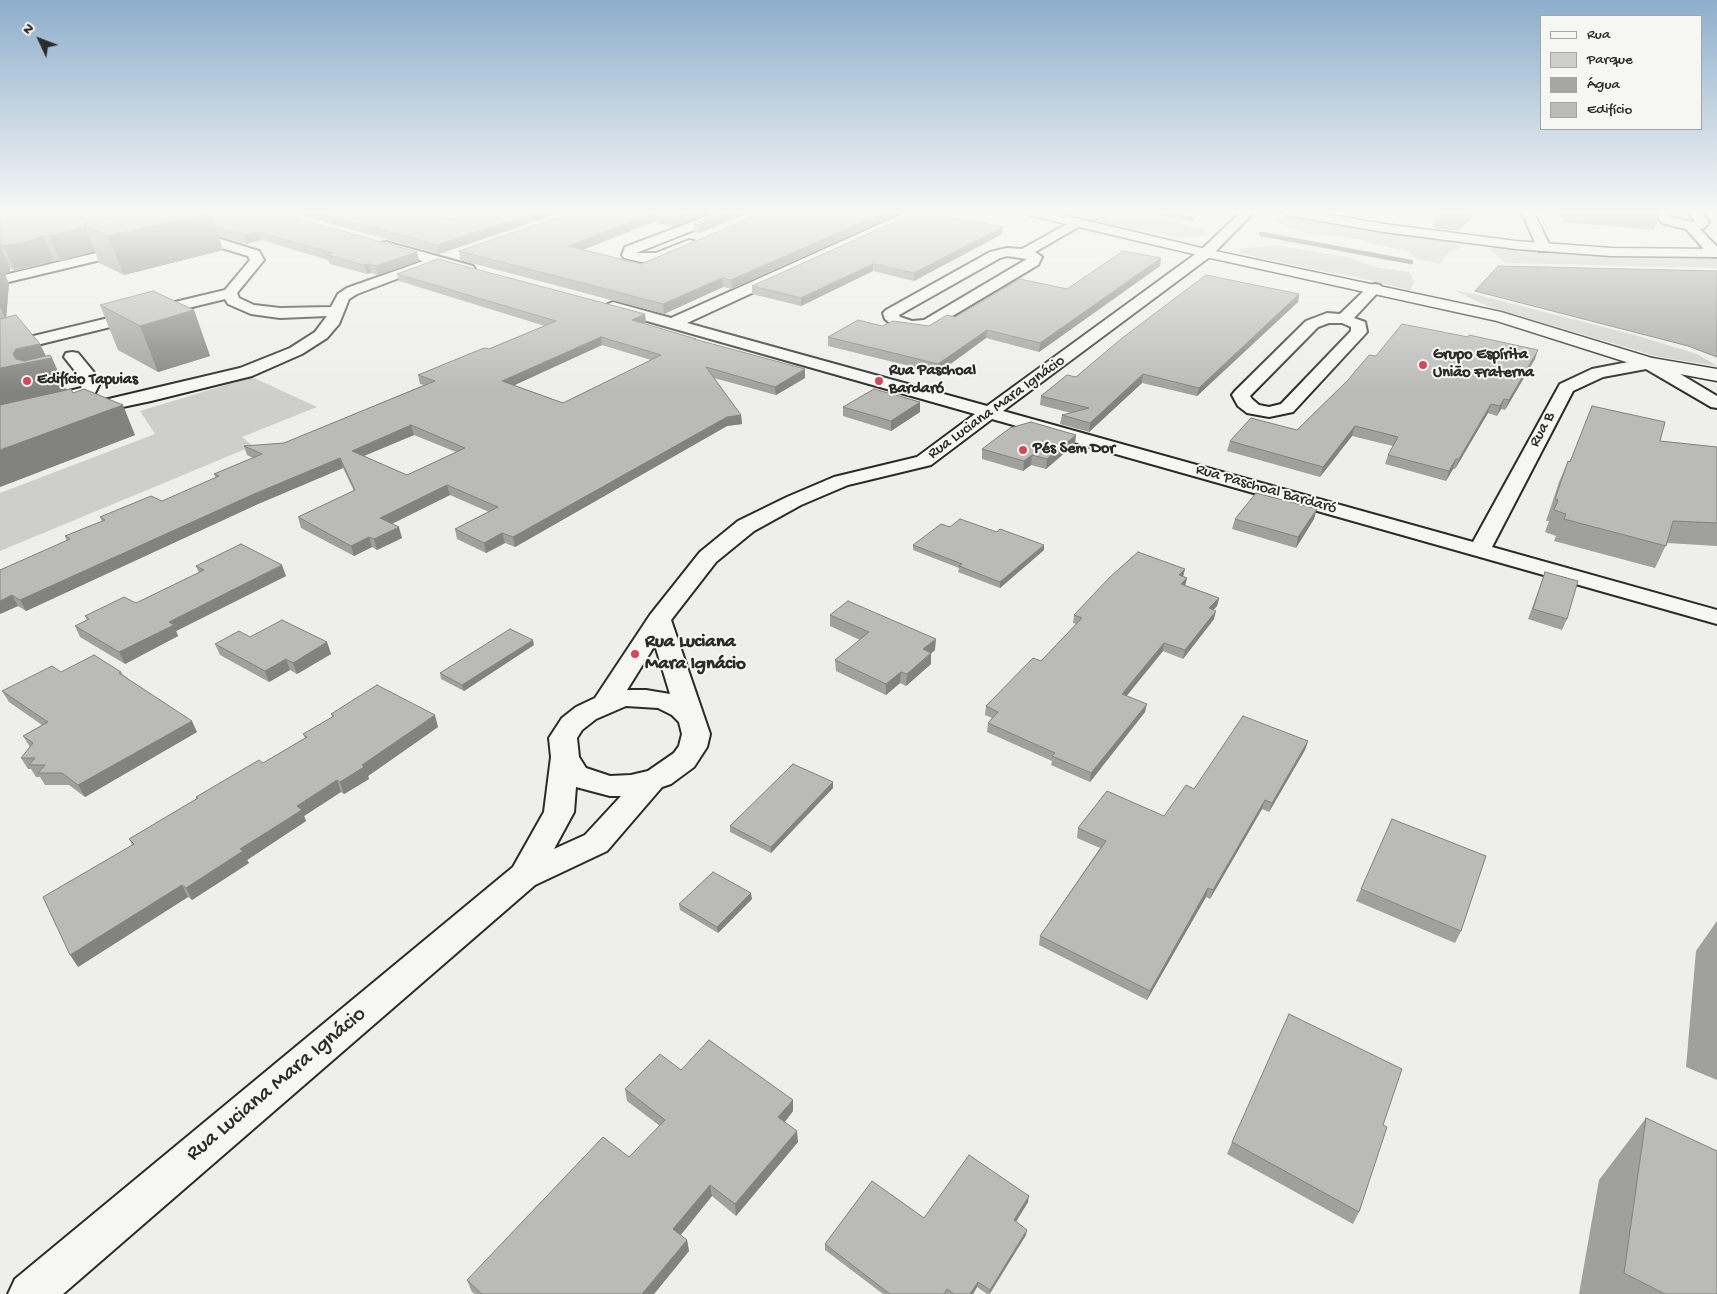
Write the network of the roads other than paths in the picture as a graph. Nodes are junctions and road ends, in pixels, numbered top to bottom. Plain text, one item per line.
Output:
1 (40, 271) edge
2 (248, 271) edge
3 (405, 271) edge
4 (786, 271) edge
5 (966, 271) edge
6 (1017, 271) edge
7 (1181, 271) edge
8 (1295, 271) edge
9 (0, 280) edge
10 (1375, 288) junction
11 (230, 293) junction
12 (600, 303) edge
13 (336, 310) junction
14 (1344, 319) junction
15 (674, 322) junction
16 (0, 349) edge
17 (72, 357) dead end
18 (1649, 363) junction
19 (1717, 375) edge
20 (1717, 403) edge
21 (0, 413) edge
22 (992, 413) junction
23 (0, 428) edge
24 (1479, 550) junction
25 (1717, 617) edge
26 (659, 620) junction
27 (604, 704) junction
28 (692, 720) junction
29 (564, 757) junction
30 (652, 780) junction
31 (524, 876) junction
32 (30, 1294) edge

1 - 9 street
2 - 11 street
3 - 13 street
4 - 15 street
5 - 6 street
7 - 22 street, Rua Luciana Mara Ignácio
8 - 10 main road
10 - 14 street
10 - 18 main road
11 - 13 street
11 - 16 street
12 - 15 street, Rua Paschoal Bardaró
13 - 23 street
14 - 14 street
15 - 22 street, Rua Paschoal Bardaró
17 - 21 street
18 - 19 main road
18 - 20 street
18 - 24 street, Rua B
22 - 24 street, Rua Paschoal Bardaró
22 - 26 street, Rua Luciana Mara Ignácio
24 - 25 street, Rua Paschoal Bardaró
26 - 27 street, Rua Luciana Mara Ignácio
26 - 28 street
27 - 28 street
27 - 29 street
28 - 30 street
29 - 30 street
29 - 31 street, Rua Luciana Mara Ignácio
30 - 31 street, Rua Luciana Mara Ignácio
31 - 32 street, Rua Luciana Mara Ignácio

